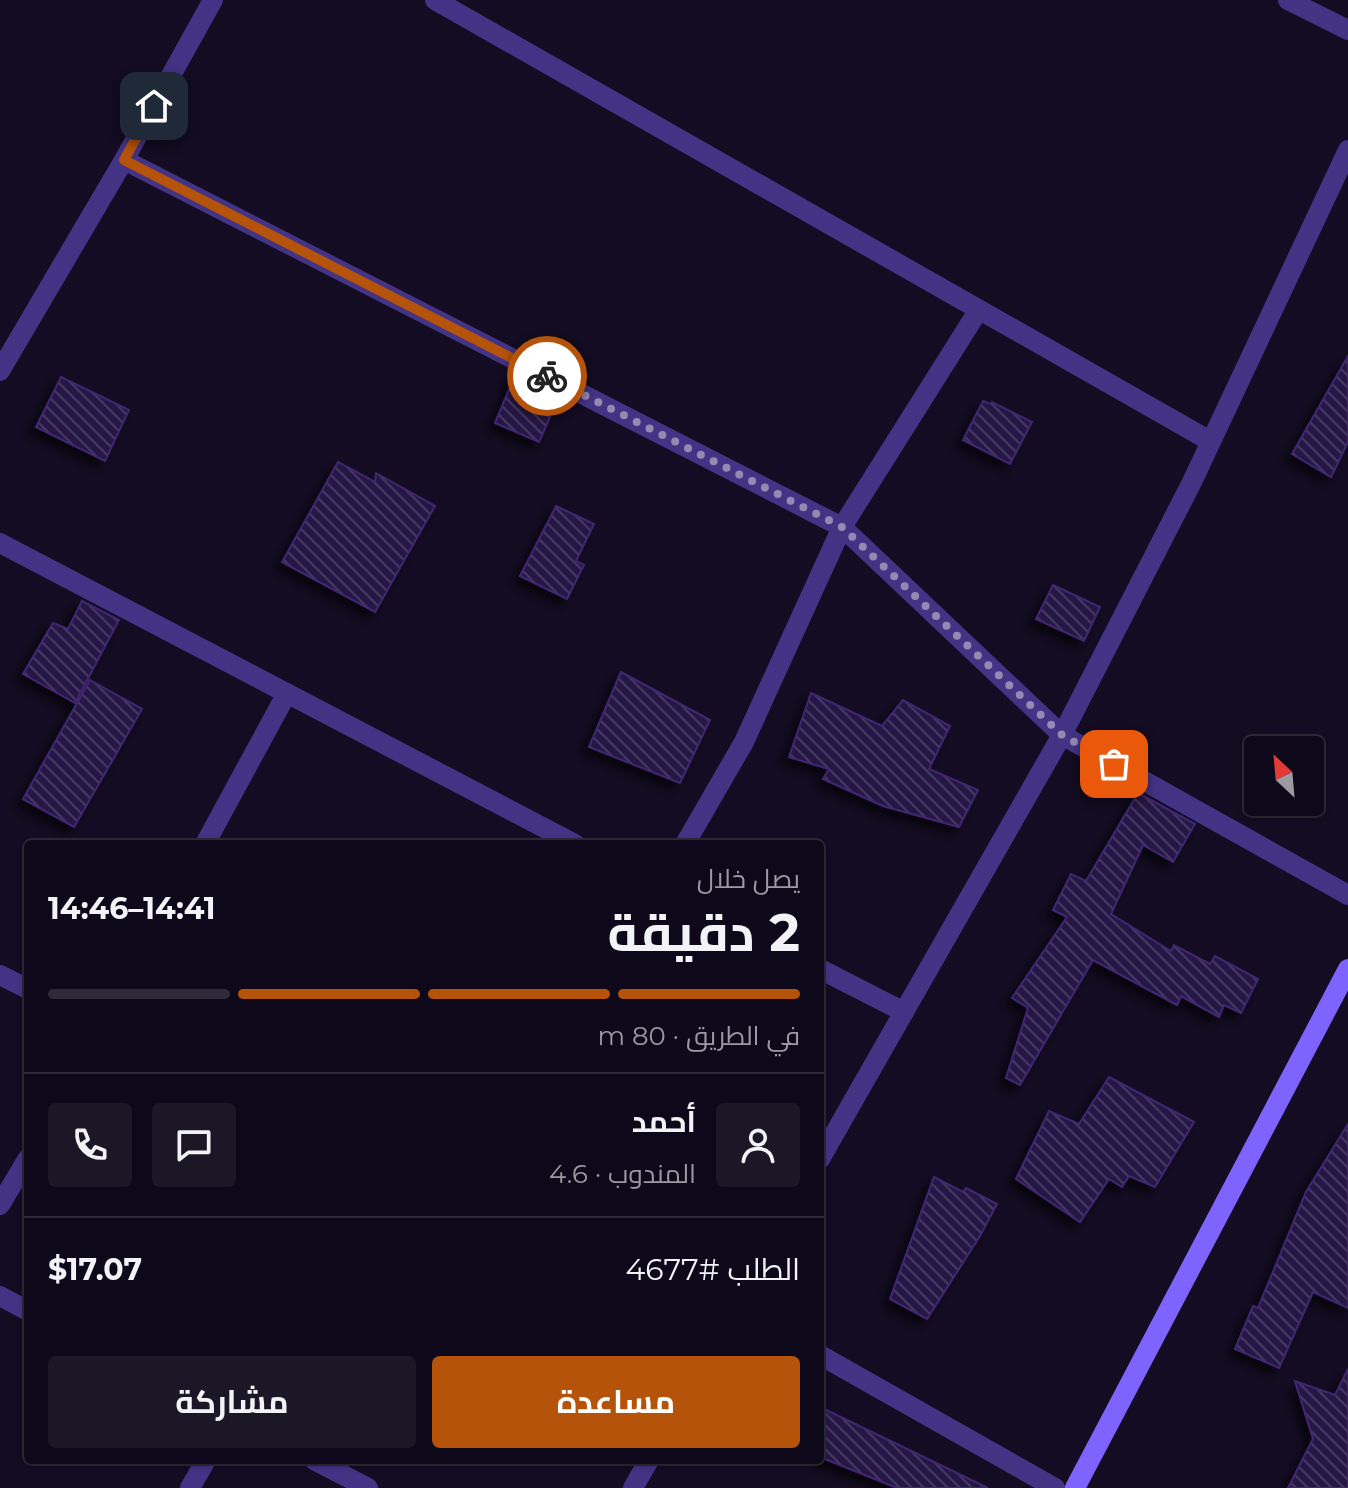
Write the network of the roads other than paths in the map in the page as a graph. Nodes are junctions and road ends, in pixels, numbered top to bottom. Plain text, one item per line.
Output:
1 (213, 0) edge
2 (435, 0) edge
3 (1288, 0) edge
4 (1348, 30) edge
5 (1348, 150) edge
6 (124, 160) junction
7 (978, 311) junction
8 (0, 371) edge
9 (1210, 441) junction
10 (842, 527) junction
11 (0, 543) edge
12 (287, 693) junction
13 (1062, 735) junction
14 (207, 840) edge
15 (567, 840) edge
16 (687, 840) edge
17 (1348, 895) edge
18 (1348, 969) edge
19 (824, 971) edge
20 (0, 975) edge
21 (24, 987) edge
22 (904, 1012) junction
23 (824, 1152) edge
24 (24, 1165) edge
25 (0, 1205) edge
26 (0, 1296) edge
27 (24, 1309) edge
28 (824, 1357) edge
29 (204, 1464) edge
30 (322, 1464) edge
31 (647, 1464) edge
32 (190, 1488) edge
33 (368, 1488) edge
34 (633, 1488) edge
35 (1055, 1488) edge
36 (1075, 1488) edge

1 - 6 street
2 - 7 street
3 - 4 street
5 - 9 street
6 - 8 street
6 - 10 street
7 - 9 street
7 - 10 street
9 - 13 street
10 - 13 street
10 - 16 street
11 - 12 street
12 - 14 street
12 - 15 street
13 - 17 street
13 - 22 street
18 - 36 street
19 - 22 street
20 - 21 street
22 - 23 street
24 - 25 street
26 - 27 street
28 - 35 street
29 - 32 street
30 - 33 street
31 - 34 street

